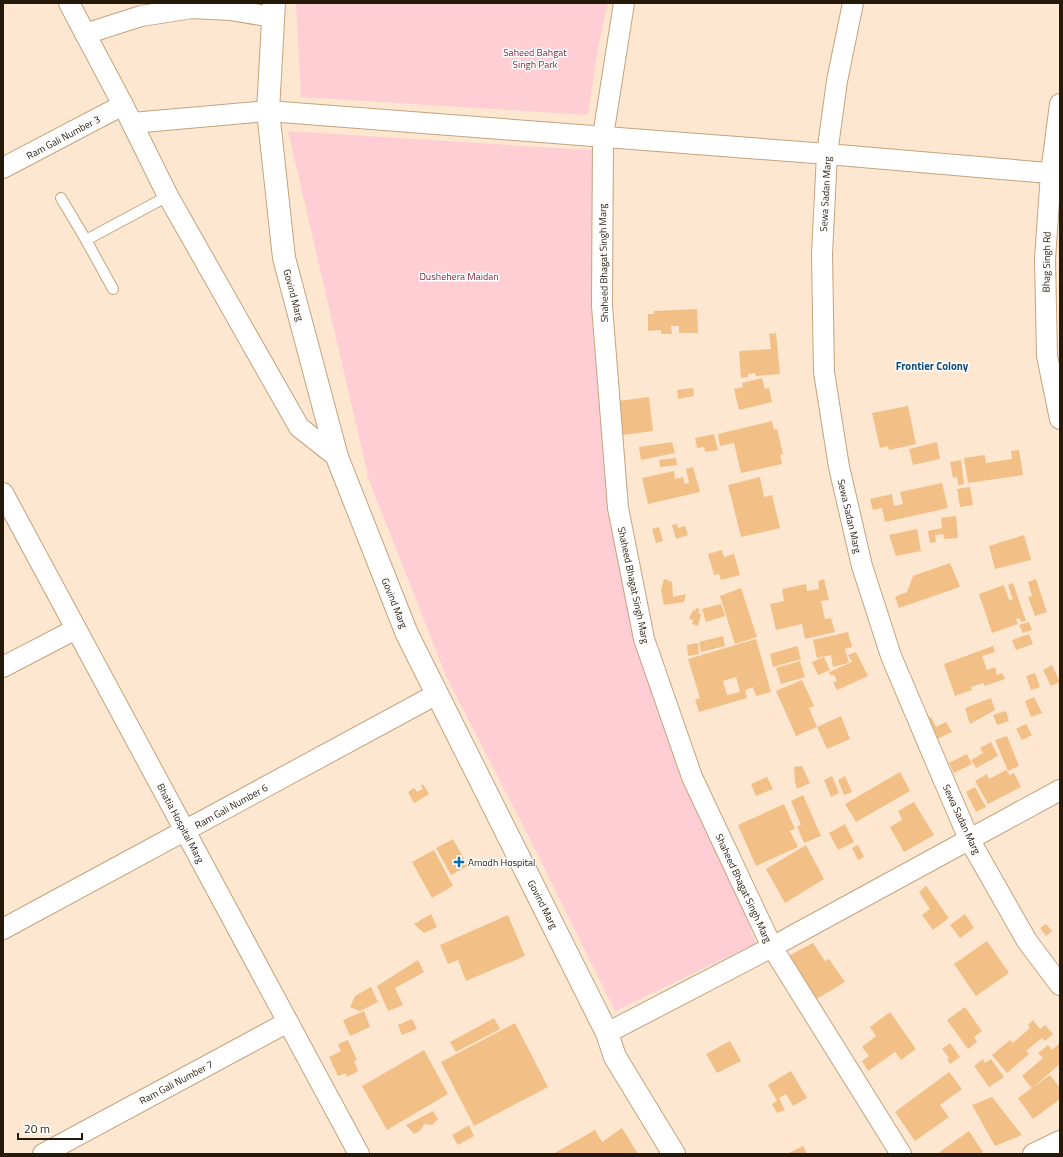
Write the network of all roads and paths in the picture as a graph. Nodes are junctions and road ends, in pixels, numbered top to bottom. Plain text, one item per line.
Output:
1 (69, 3) edge
2 (624, 3) edge
3 (853, 3) edge
4 (274, 10) edge
5 (85, 34) junction
6 (1060, 104) edge
7 (268, 111) junction
8 (127, 114) junction
9 (603, 136) junction
10 (827, 154) junction
11 (3, 168) edge
12 (1055, 174) edge
13 (168, 196) junction
14 (61, 198) dead end
15 (86, 240) junction
16 (114, 289) dead end
17 (1060, 419) edge
18 (337, 457) junction
19 (3, 493) edge
20 (76, 629) junction
21 (3, 667) edge
22 (438, 694) junction
23 (1060, 790) edge
24 (185, 831) junction
25 (969, 839) junction
26 (3, 929) edge
27 (772, 947) junction
28 (1060, 985) edge
29 (288, 1022) junction
30 (607, 1033) junction
31 (1060, 1140) edge
32 (1037, 1153) edge
33 (43, 1154) edge
34 (359, 1154) edge
35 (674, 1154) edge
36 (901, 1154) edge

1 - 5 street
2 - 9 street, Shaheed Bhagat Singh Marg
3 - 10 street, Sewa Sadan Marg
4 - 5 street
4 - 7 street, Govind Marg
5 - 8 street
6 - 12 street, Bhag Singh Rd
7 - 8 street
7 - 9 street
7 - 18 street, Govind Marg
8 - 11 street, Ram Gali Number 3
8 - 13 street
9 - 10 street
9 - 27 street, Shaheed Bhagat Singh Marg
10 - 12 street
10 - 25 street, Sewa Sadan Marg
12 - 17 street, Bhag Singh Rd
13 - 15 lane
13 - 18 street
14 - 15 lane
15 - 16 lane
18 - 22 street, Govind Marg
19 - 20 street, Bhatia Hospital Marg
20 - 21 street
20 - 24 street, Bhatia Hospital Marg
22 - 24 street, Ram Gali Number 6
22 - 30 street, Govind Marg
23 - 25 street
24 - 26 street, Ram Gali Number 6
24 - 29 street, Bhatia Hospital Marg
25 - 27 street
25 - 28 street, Sewa Sadan Marg
27 - 30 street
27 - 36 street, Shaheed Bhagat Singh Marg
29 - 33 street, Ram Gali Number 7
29 - 34 street, Bhatia Hospital Marg
30 - 35 street, Govind Marg
31 - 32 street

